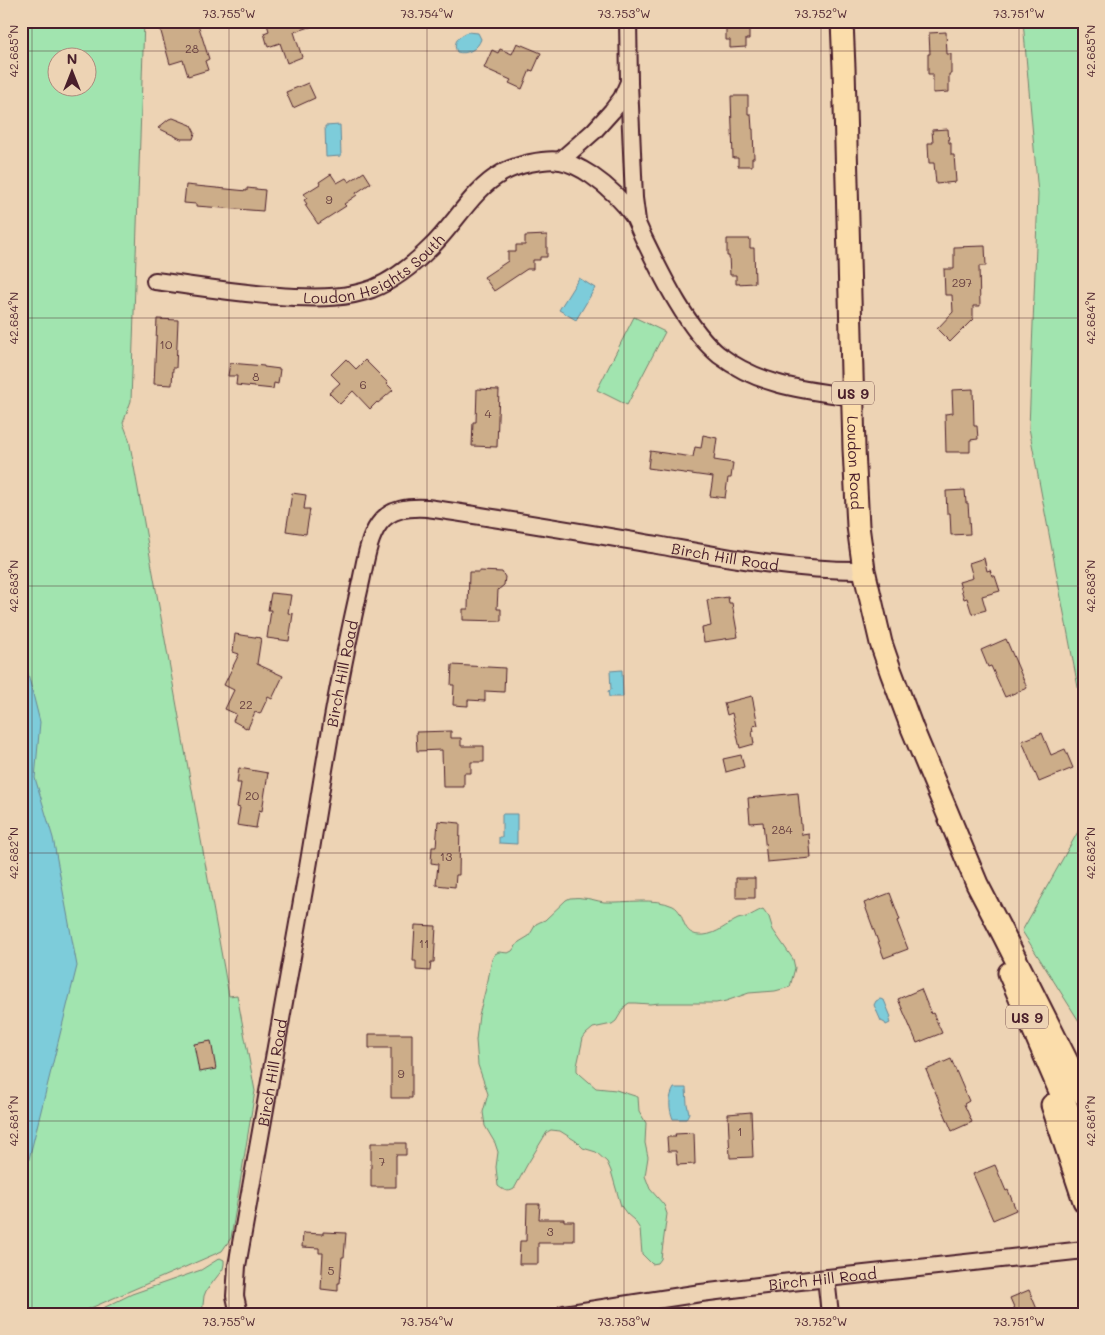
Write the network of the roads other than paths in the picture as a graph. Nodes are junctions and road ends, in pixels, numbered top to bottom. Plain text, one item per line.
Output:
1 (628, 21) edge
2 (842, 21) edge
3 (629, 82) junction
4 (560, 161) junction
5 (638, 226) junction
6 (155, 281) dead end
7 (853, 397) junction
8 (864, 570) junction
9 (977, 884) junction
10 (1031, 1028) junction
11 (1084, 1095) edge
12 (1084, 1147) edge
13 (1084, 1201) edge
14 (1084, 1250) edge
15 (826, 1278) junction
16 (239, 1314) edge
17 (564, 1314) edge
18 (830, 1314) edge

1 - 3 street, Loudon Heights South
2 - 7 main road, Loudon Road / US 9
3 - 4 street, Loudon Heights South
3 - 5 street, Loudon Heights South
4 - 5 street, Loudon Heights South
4 - 6 street, Loudon Heights South
5 - 7 street, Loudon Heights South
7 - 8 main road, Loudon Road / US 9
8 - 9 main road, Loudon Road / US 9
8 - 16 street, Birch Hill Road
9 - 10 main road, US 9
9 - 11 main road, US 9
10 - 12 main road, US 9
10 - 13 main road
14 - 15 street, Birch Hill Road
15 - 17 street, Birch Hill Road
15 - 18 street

